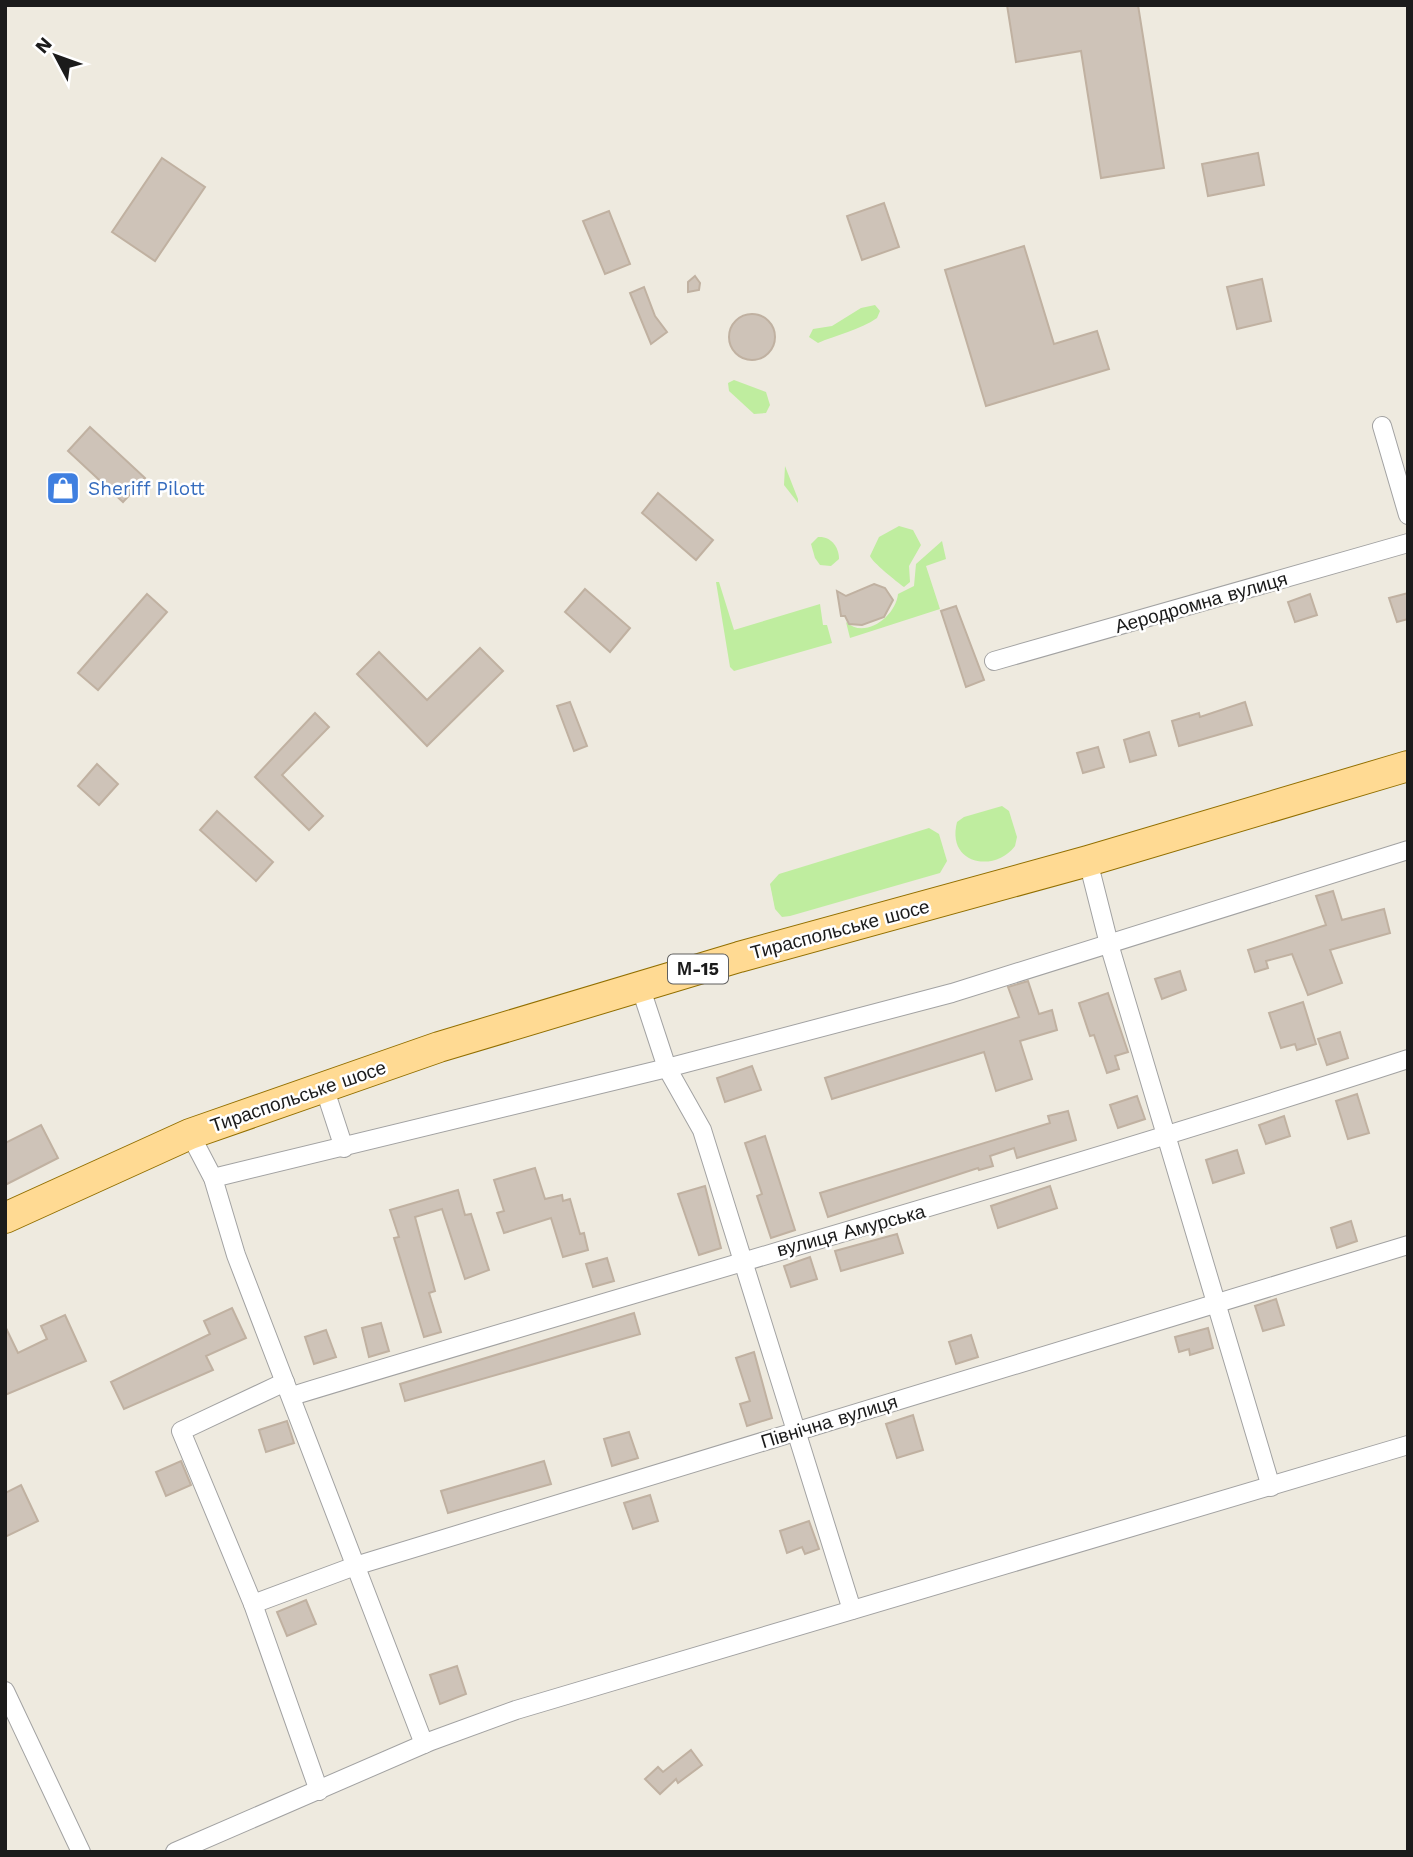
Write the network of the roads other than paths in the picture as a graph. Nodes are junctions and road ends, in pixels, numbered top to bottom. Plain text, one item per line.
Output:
1 (1382, 426) dead end
2 (1408, 515) edge
3 (1408, 543) edge
4 (994, 661) dead end
5 (1408, 766) edge
6 (1408, 850) edge
7 (1088, 861) junction
8 (1109, 944) junction
9 (640, 986) junction
10 (1408, 1059) edge
11 (667, 1068) junction
12 (324, 1087) junction
13 (190, 1134) junction
14 (1169, 1136) junction
15 (344, 1148) junction
16 (213, 1178) junction
17 (5, 1218) edge
18 (1408, 1245) edge
19 (744, 1259) junction
20 (1217, 1303) junction
21 (288, 1389) junction
22 (797, 1431) junction
23 (1408, 1445) edge
24 (1271, 1487) junction
25 (355, 1566) junction
26 (253, 1604) junction
27 (852, 1610) junction
28 (5, 1691) edge
29 (424, 1744) junction
30 (318, 1791) junction
31 (81, 1852) edge
32 (175, 1852) edge

1 - 2 street
3 - 4 street, Аеродромна вулиця
5 - 7 main road, Тираспольське шосе / М-15
6 - 8 street
7 - 8 street
7 - 9 main road, Тираспольське шосе / М-15
8 - 11 street
8 - 14 street
9 - 11 street
9 - 12 main road, Тираспольське шосе / М-15
10 - 14 street, вулиця Амурська
11 - 15 street
11 - 19 street
12 - 13 main road, Тираспольське шосе / М-15
12 - 15 street
13 - 16 street
13 - 17 main road, Тираспольське шосе / М-15
14 - 19 street, вулиця Амурська
14 - 20 street
15 - 16 street
16 - 21 street
18 - 20 street, Північна вулиця
19 - 21 street, вулиця Амурська
19 - 22 street
20 - 22 street, Північна вулиця
20 - 24 street
21 - 25 street
21 - 26 street, вулиця Амурська
22 - 25 street, Північна вулиця
22 - 27 street
23 - 24 street
24 - 27 street
25 - 26 street, Північна вулиця
25 - 29 street
26 - 30 street
27 - 29 street
28 - 31 street
29 - 30 street
30 - 32 street

